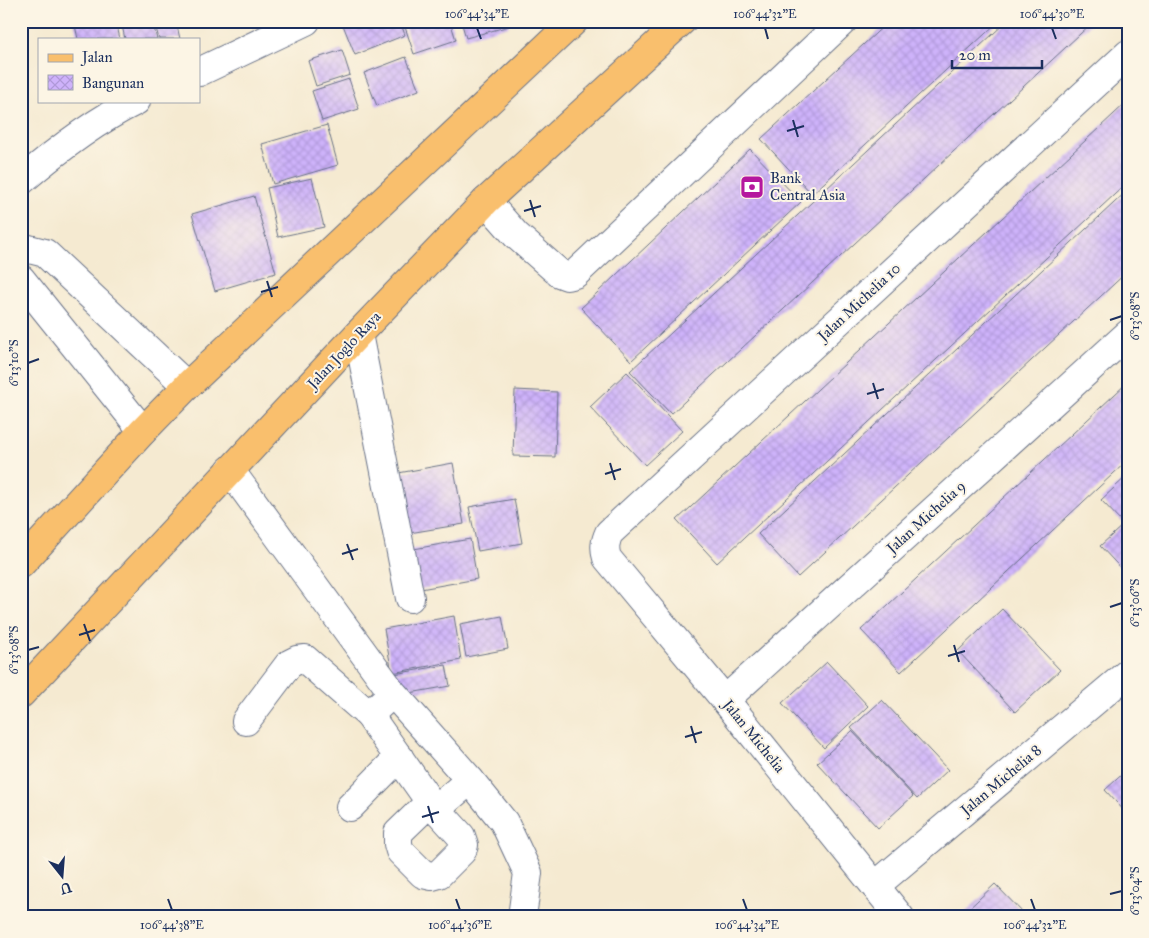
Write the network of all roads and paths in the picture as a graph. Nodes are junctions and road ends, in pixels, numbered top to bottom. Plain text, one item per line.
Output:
1 (306, 21) edge
2 (574, 21) edge
3 (682, 21) edge
4 (843, 21) edge
5 (1128, 54) edge
6 (200, 72) edge
7 (134, 102) edge
8 (21, 181) edge
9 (486, 201) junction
10 (21, 247) edge
11 (21, 279) edge
12 (358, 334) junction
13 (1128, 334) edge
14 (187, 386) junction
15 (143, 431) junction
16 (230, 470) junction
17 (606, 558) joint
18 (21, 564) edge
19 (410, 598) dead end
20 (1128, 673) edge
21 (392, 692) junction
22 (21, 694) edge
23 (725, 700) junction
24 (370, 715) junction
25 (246, 720) dead end
26 (399, 757) junction
27 (470, 780) junction
28 (350, 807) dead end
29 (875, 886) junction
30 (522, 917) edge
31 (900, 917) edge

1 - 6 street
2 - 14 main road
3 - 9 main road, Jalan Joglo Raya
4 - 9 street
5 - 17 street, Jalan Michelia 10
7 - 8 street
9 - 12 main road, Jalan Joglo Raya
10 - 14 street
11 - 15 street
12 - 16 main road, Jalan Joglo Raya
12 - 19 street
13 - 23 street, Jalan Michelia 9
14 - 15 main road
15 - 18 main road
16 - 21 street
16 - 22 main road, Jalan Joglo Raya
17 - 23 street, Jalan Michelia
20 - 29 street, Jalan Michelia 8
21 - 24 street
21 - 27 street
23 - 29 street, Jalan Michelia
24 - 25 street
24 - 26 street
26 - 27 street
26 - 28 street
27 - 30 street
29 - 31 street, Jalan Michelia

